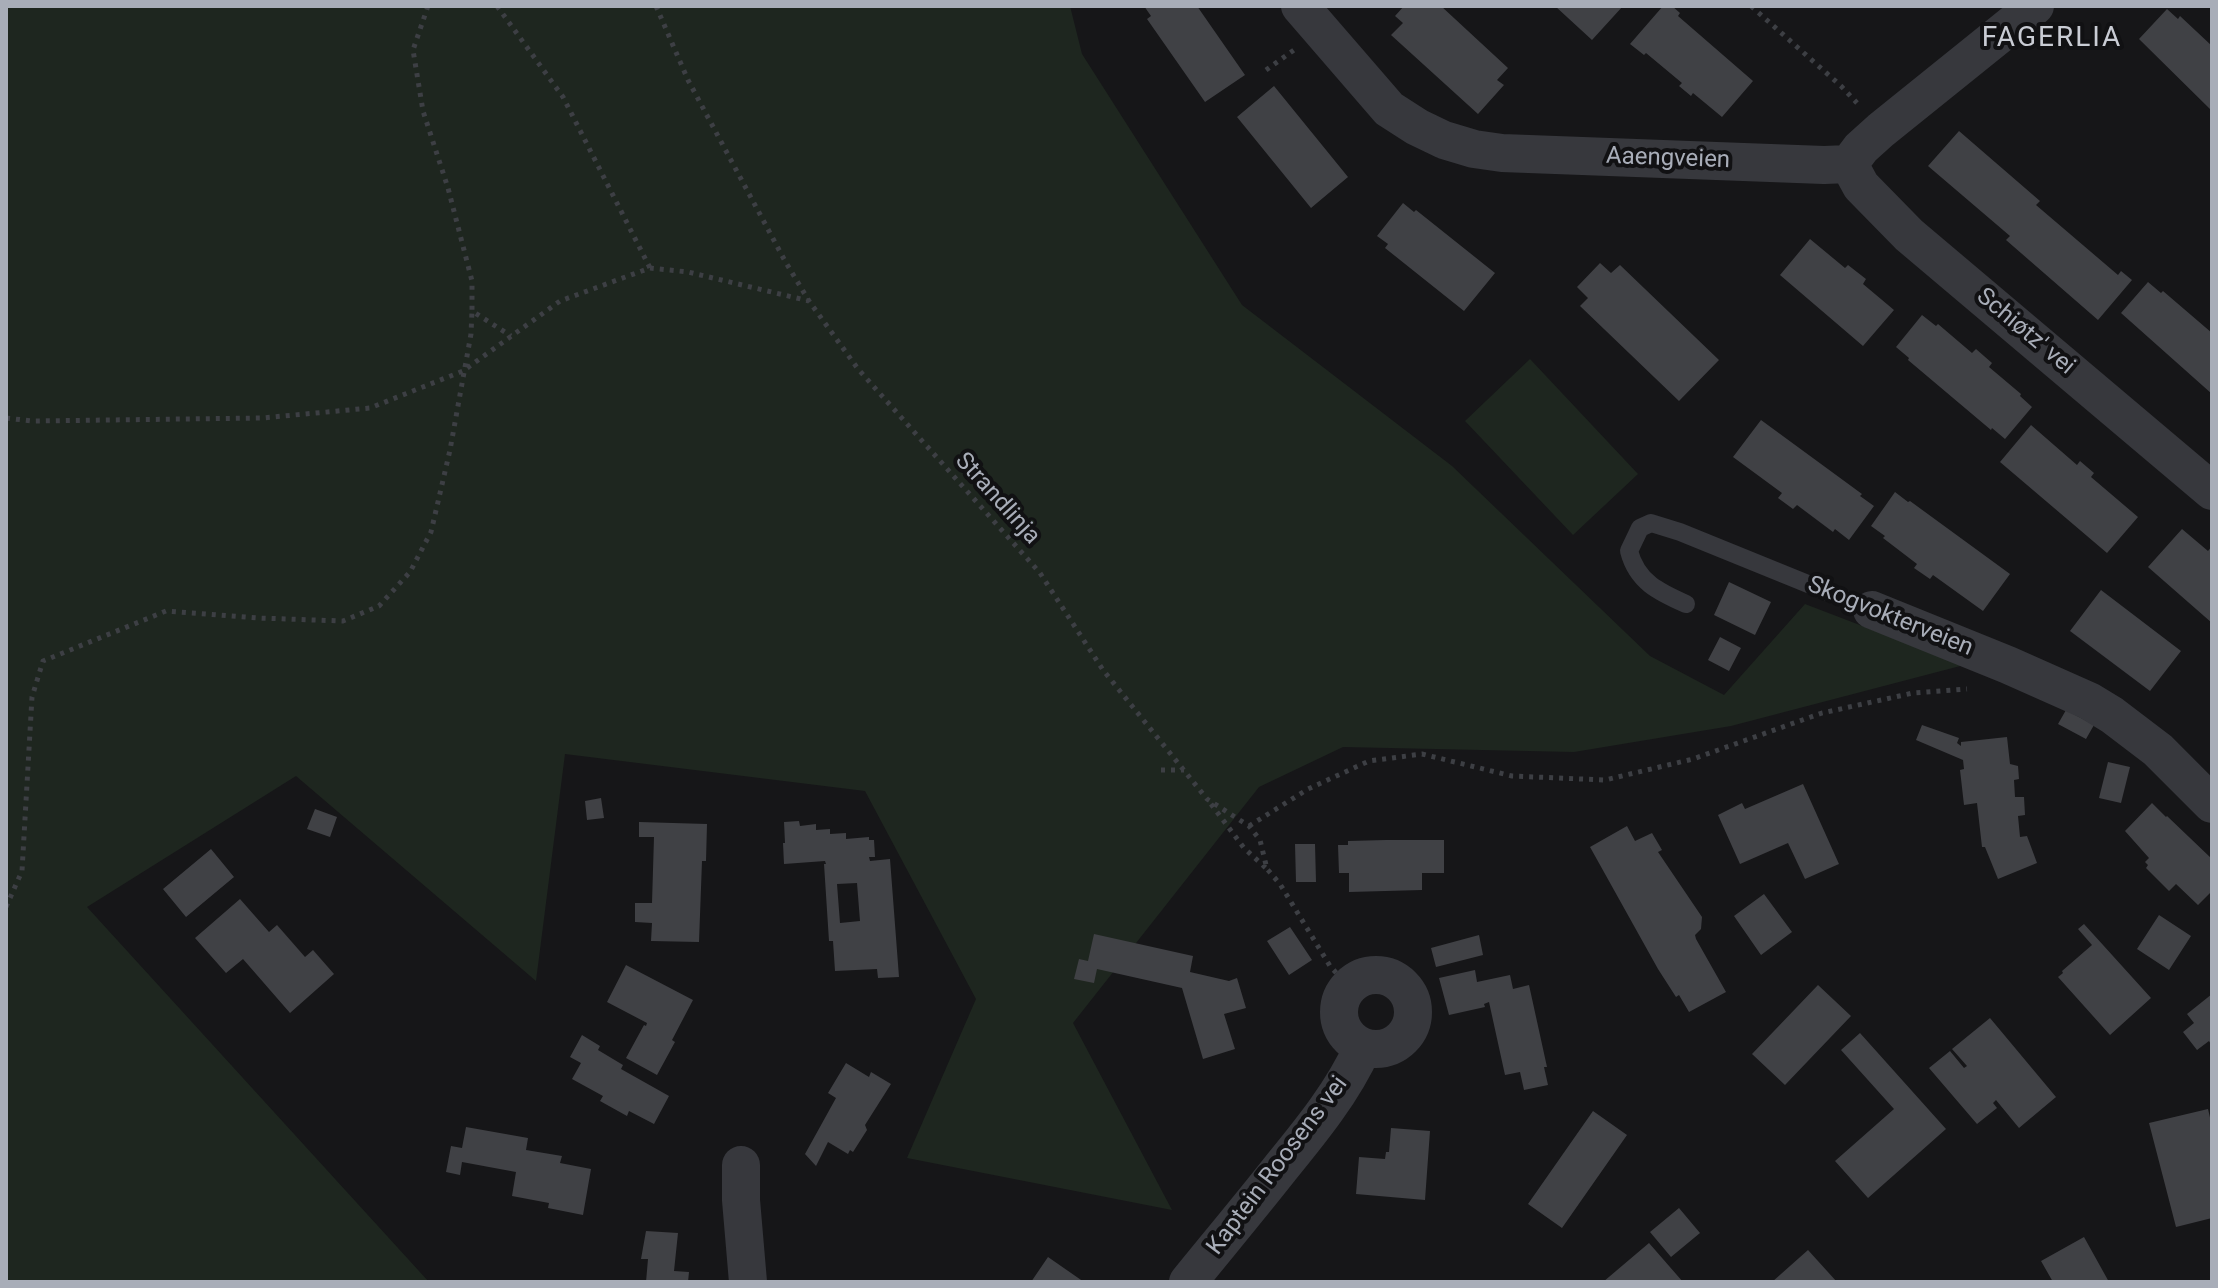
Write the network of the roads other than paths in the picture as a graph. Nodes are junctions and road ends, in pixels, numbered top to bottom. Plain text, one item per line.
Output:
1 (1300, 6) edge
2 (2034, 7) edge
3 (1849, 164) junction
4 (2212, 491) edge
5 (1686, 604) dead end
6 (1872, 610) joint
7 (2212, 804) edge
8 (1363, 1047) junction
9 (741, 1165) dead end
10 (748, 1282) edge
11 (1188, 1282) edge

1 - 3 street, Aaengveien
2 - 3 street
3 - 4 street, Schiøtz' vei
5 - 6 lane, Skogvokterveien
6 - 7 street, Skogvokterveien
8 - 8 street
8 - 11 street, Kaptein Roosens vei
9 - 10 street

